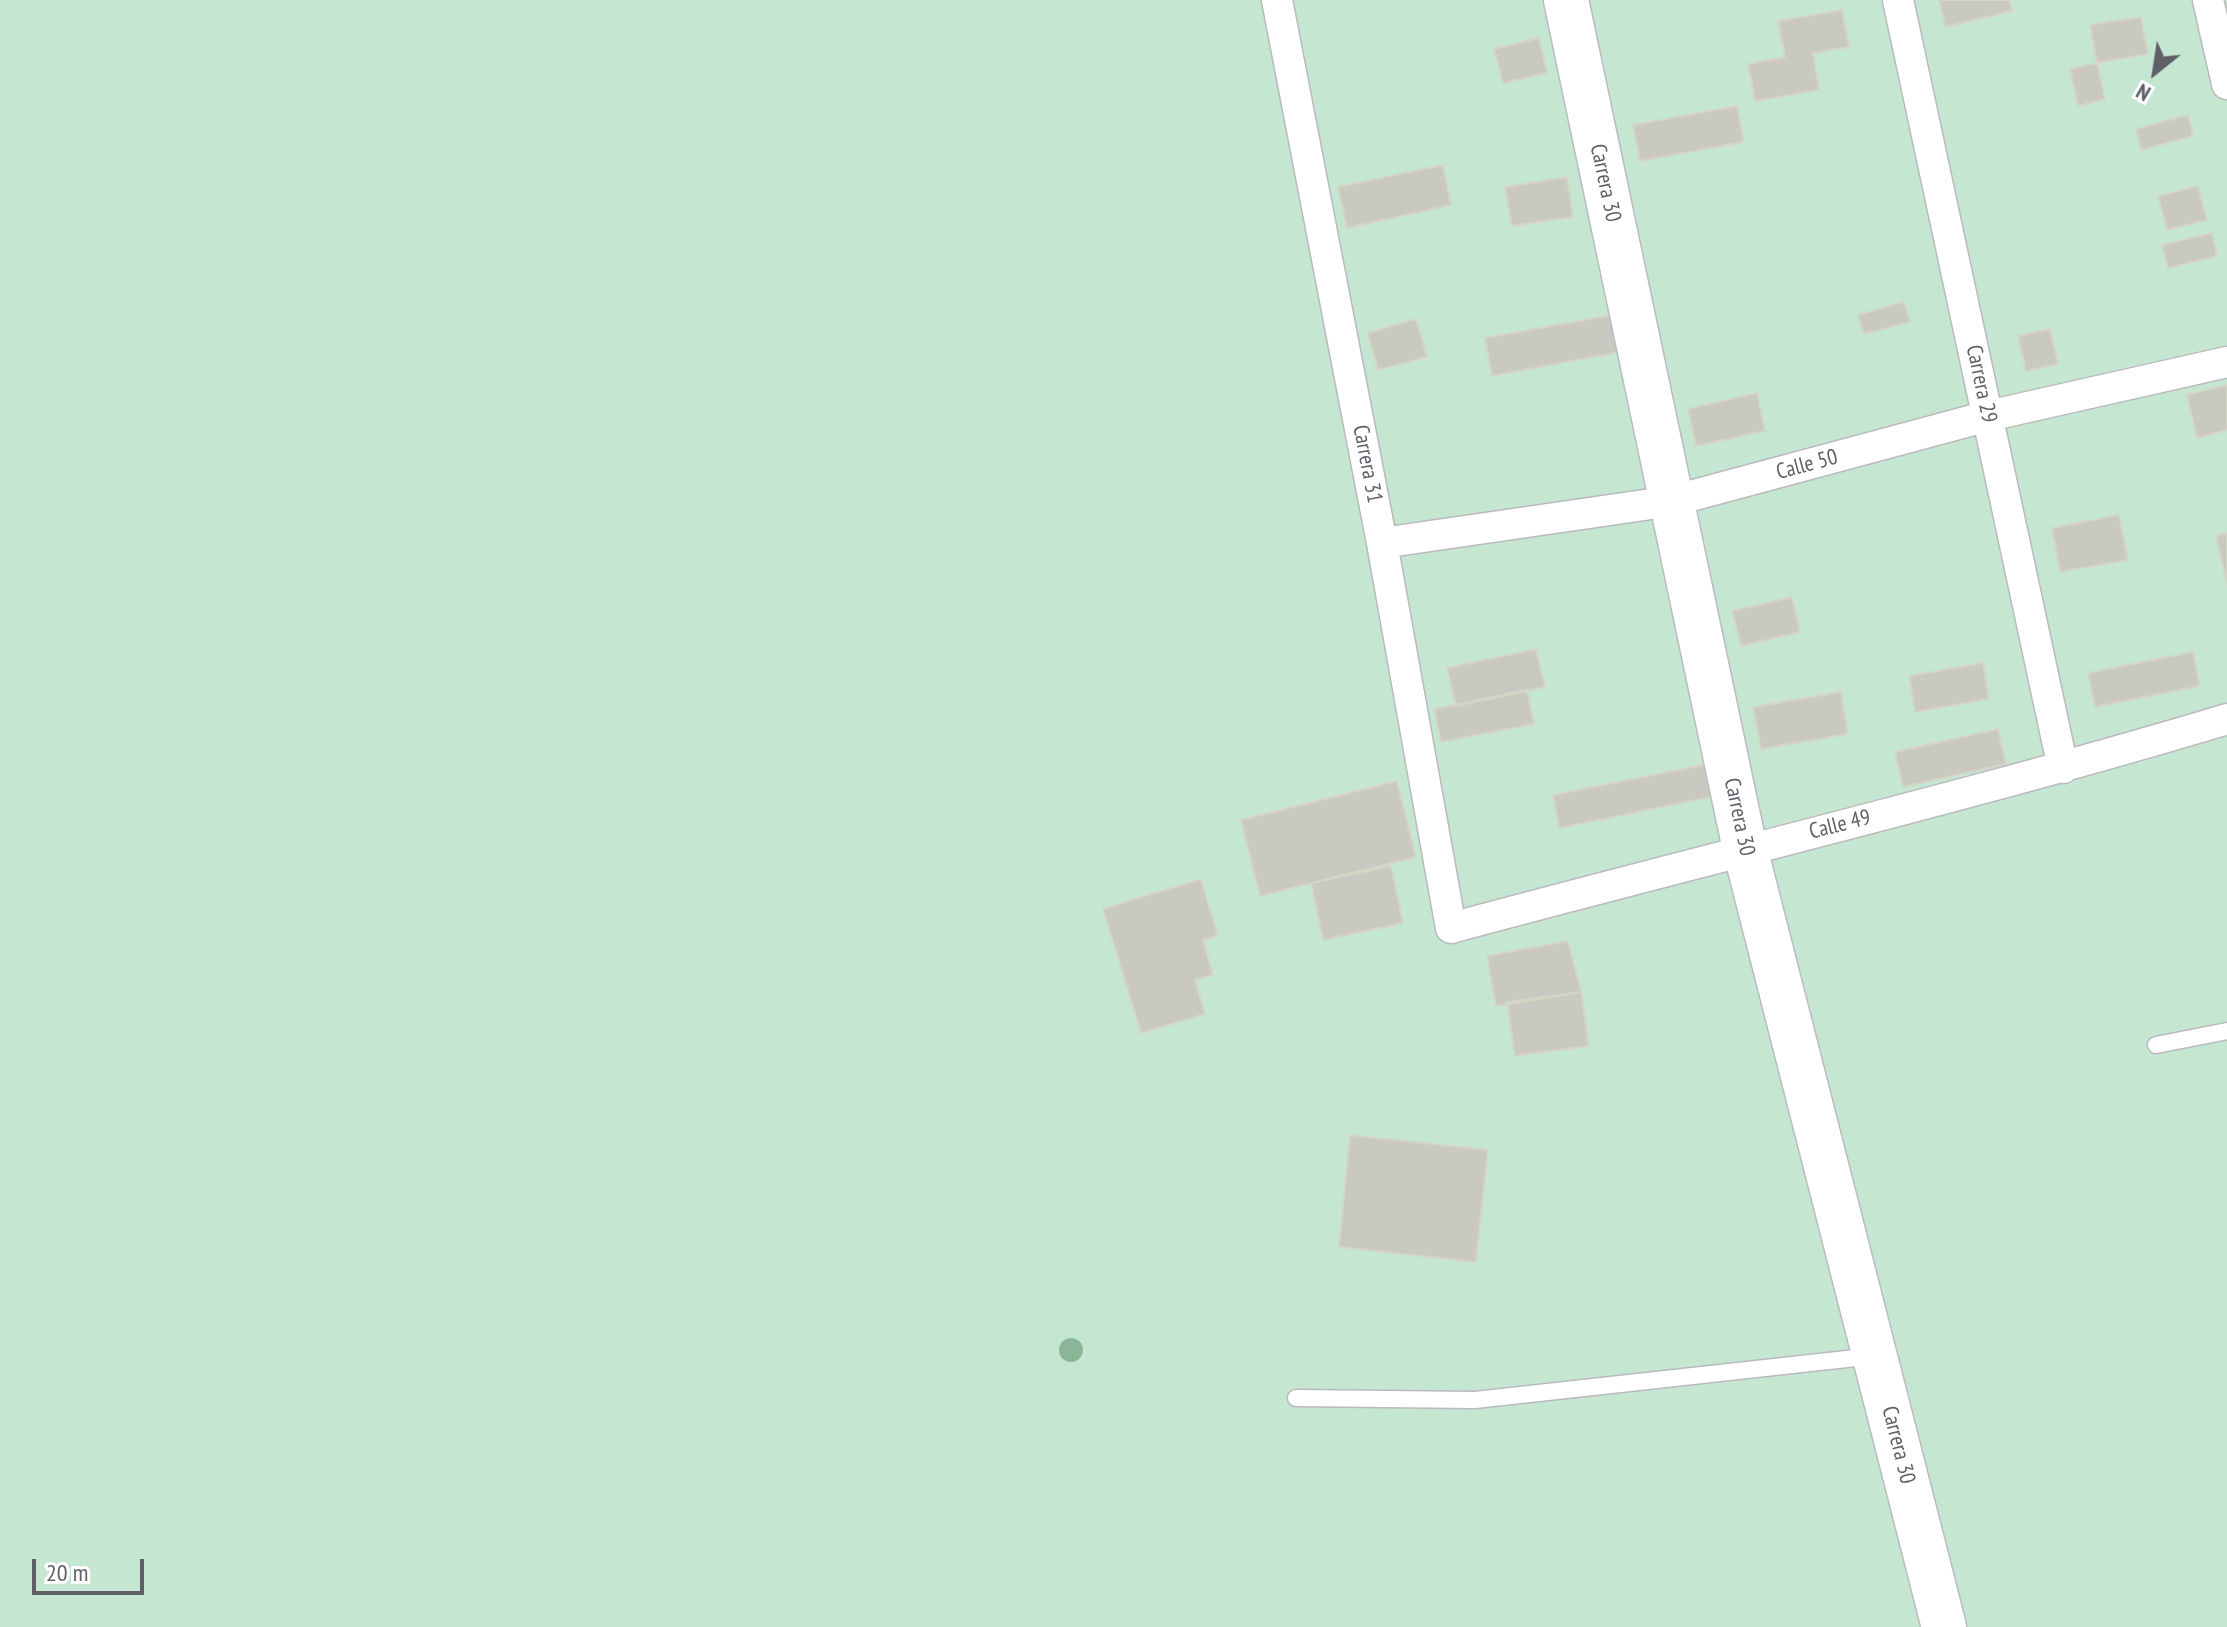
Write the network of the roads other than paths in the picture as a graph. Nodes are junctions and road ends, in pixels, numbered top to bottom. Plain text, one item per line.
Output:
1 (1277, 0) edge
2 (1566, 0) edge
3 (1898, 0) edge
4 (2208, 0) edge
5 (2227, 84) edge
6 (2227, 362) edge
7 (1988, 416) junction
8 (1672, 501) junction
9 (1382, 543) junction
10 (2227, 719) edge
11 (2063, 768) junction
12 (1745, 849) junction
13 (1451, 928) joint
14 (2227, 1031) edge
15 (2156, 1045) dead end
16 (1875, 1356) junction
17 (1296, 1398) dead end
18 (1944, 1627) edge

1 - 9 street, Carrera 31
2 - 8 street, Carrera 30
3 - 7 street, Carrera 29
4 - 5 street
6 - 7 street, Calle 50
7 - 8 street, Calle 50
7 - 11 street, Carrera 29
8 - 9 street, Calle 50
8 - 12 street, Carrera 30
9 - 13 street, Carrera 31
10 - 11 street, Calle 49
11 - 12 street, Calle 49
12 - 13 street, Calle 49
12 - 16 street, Carrera 30
14 - 15 lane
16 - 17 lane
16 - 18 street, Carrera 30

